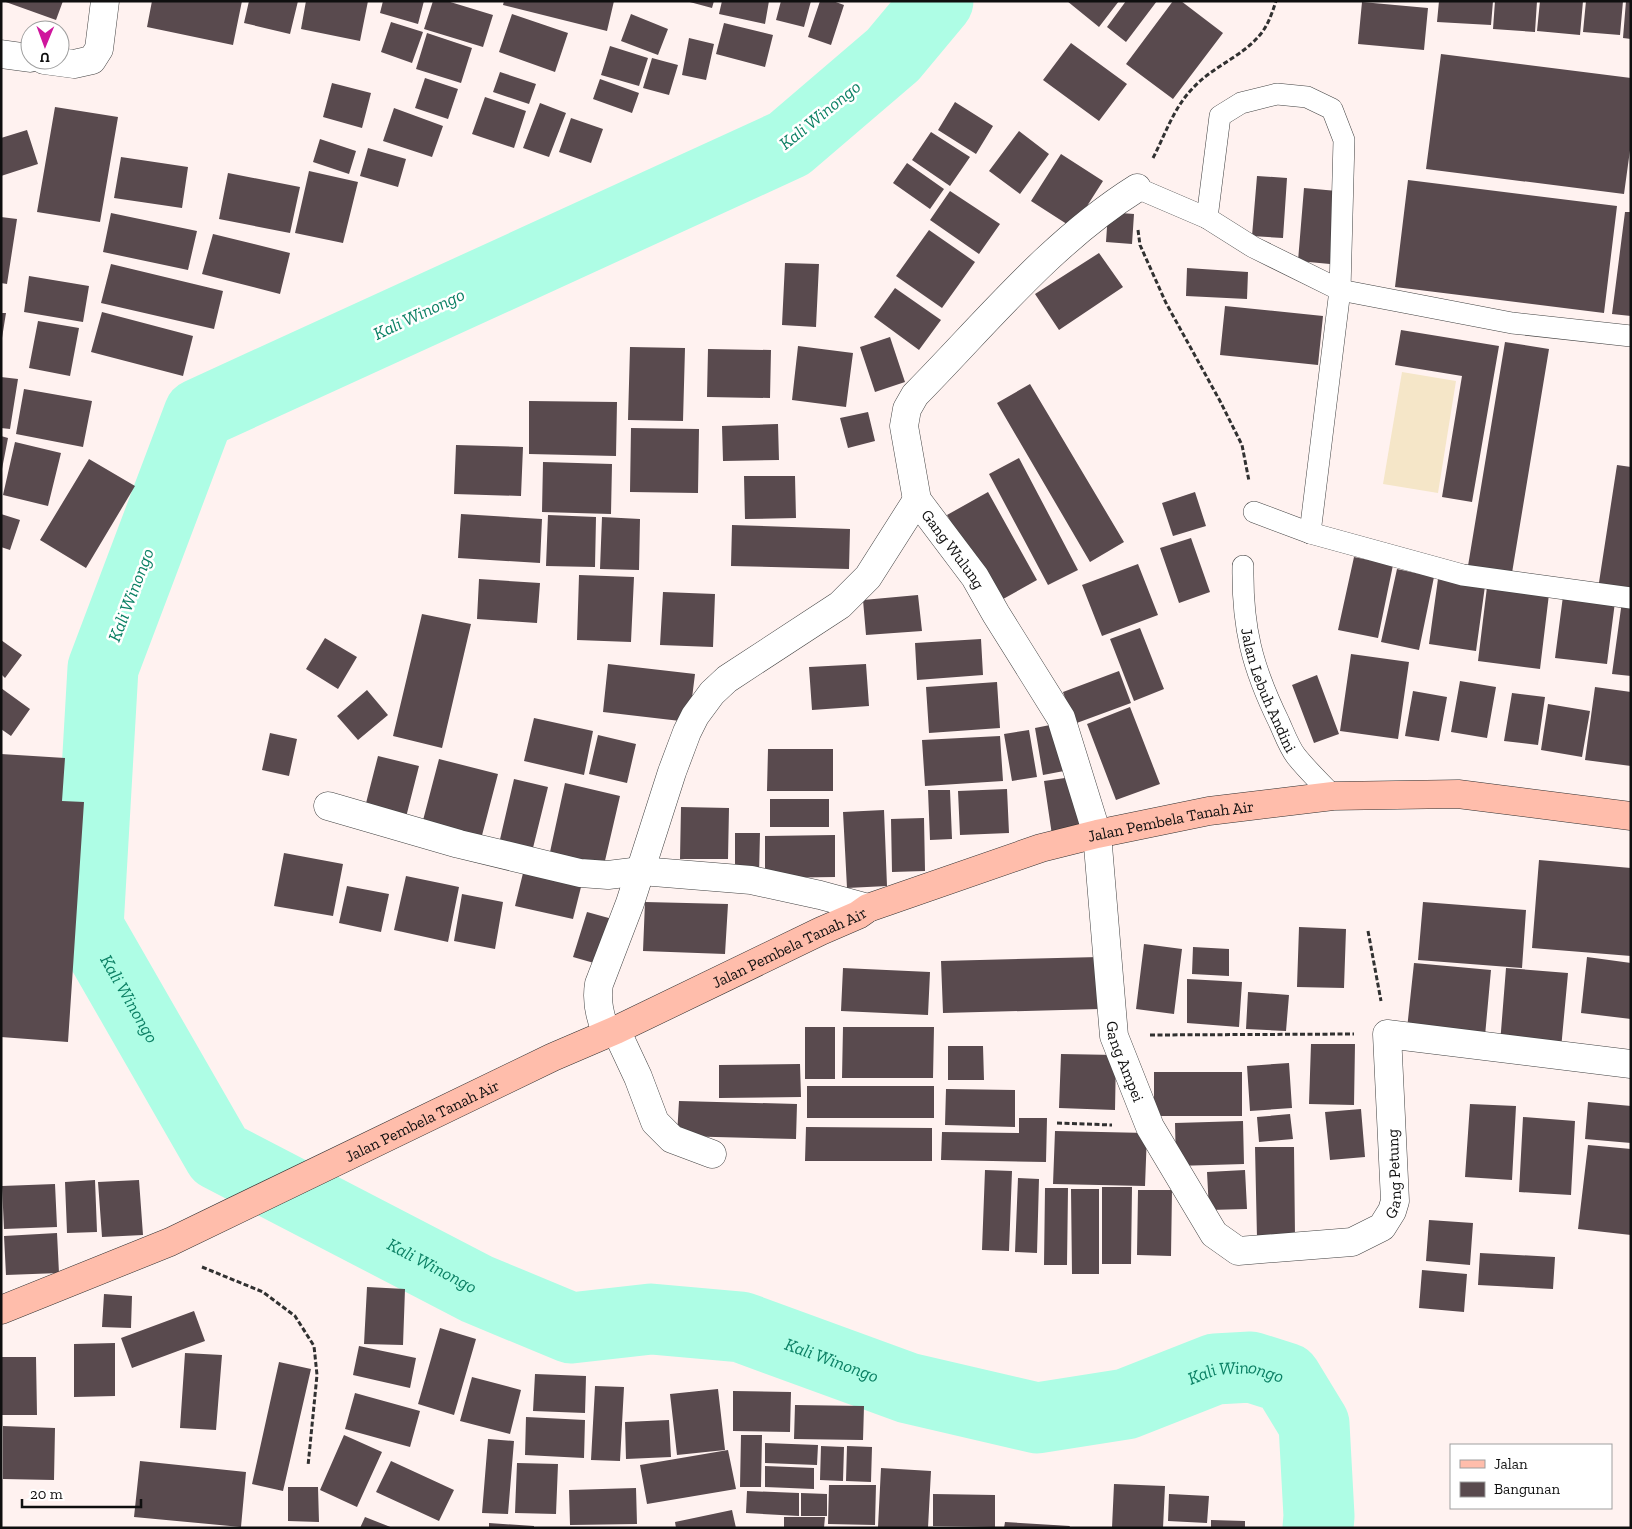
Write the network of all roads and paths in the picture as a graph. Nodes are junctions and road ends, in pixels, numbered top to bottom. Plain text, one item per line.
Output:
1 (106, 1) edge
2 (1, 54) edge
3 (20, 57) edge
4 (70, 63) edge
5 (1137, 188) joint
6 (1207, 218) junction
7 (1340, 290) junction
8 (1631, 336) edge
9 (917, 500) junction
10 (1254, 512) dead end
11 (1310, 533) junction
12 (1243, 566) dead end
13 (1631, 598) edge
14 (1333, 796) junction
15 (328, 806) dead end
16 (1631, 816) edge
17 (1097, 834) junction
18 (641, 871) junction
19 (868, 908) junction
20 (1368, 931) dead end
21 (612, 1032) junction
22 (1387, 1034) junction
23 (1114, 1036) junction
24 (1631, 1064) edge
25 (1058, 1124) dead end
26 (1150, 1127) junction
27 (712, 1154) dead end
28 (164, 1245) junction
29 (1244, 1252) joint
30 (1, 1310) edge
31 (308, 1466) dead end

1 - 4 street
2 - 3 street
5 - 6 lane
5 - 9 street, Gang Wulung
6 - 7 lane
6 - 7 lane
7 - 8 lane
7 - 11 lane
9 - 17 street, Gang Wulung
9 - 18 street
10 - 11 lane
11 - 13 lane
12 - 14 lane, Jalan Lebuh Andini
14 - 16 main road, Jalan Pembela Tanah Air
14 - 17 main road, Jalan Pembela Tanah Air
15 - 18 street
17 - 19 main road, Jalan Pembela Tanah Air
17 - 23 street, Gang Ampei
18 - 19 street
18 - 21 street
19 - 21 main road, Jalan Pembela Tanah Air
20 - 22 path
21 - 27 street
21 - 28 main road, Jalan Pembela Tanah Air
22 - 23 path
22 - 24 street
22 - 29 street, Gang Petung
23 - 26 street, Gang Ampei
25 - 26 path
26 - 29 street, Gang Ampei
28 - 30 main road, Jalan Pembela Tanah Air
28 - 31 path

